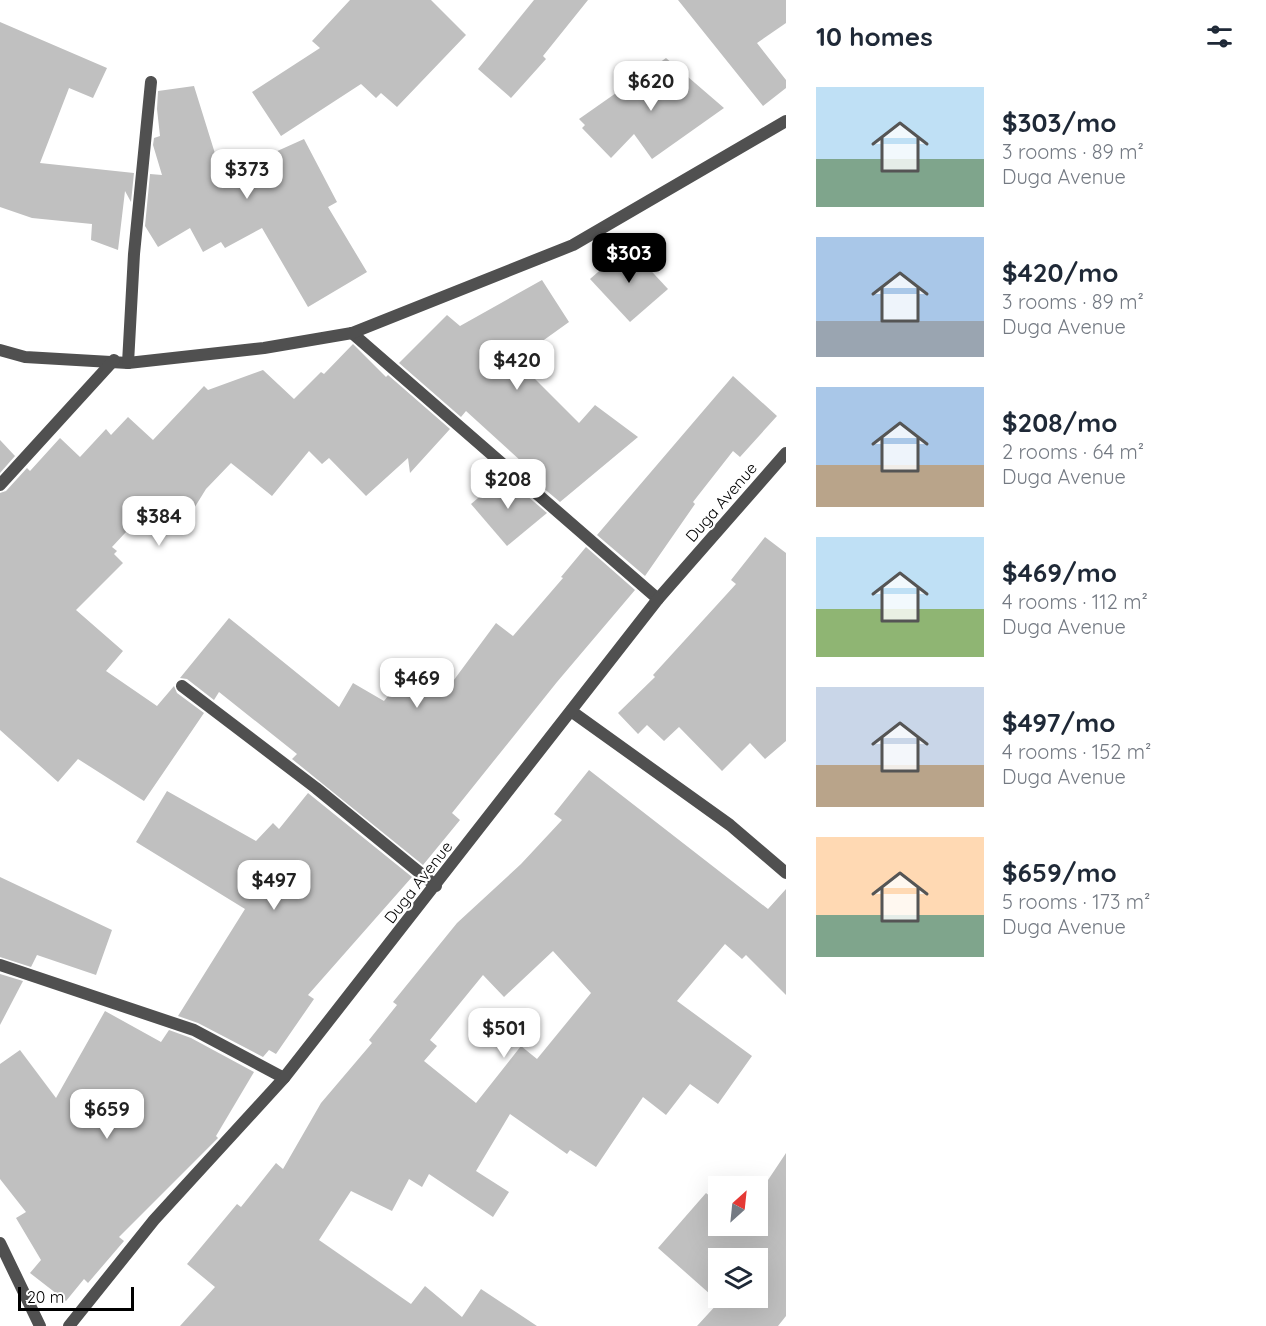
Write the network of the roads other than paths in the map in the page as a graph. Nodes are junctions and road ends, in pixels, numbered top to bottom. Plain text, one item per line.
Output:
1 (151, 82) dead end
2 (786, 121) edge
3 (352, 333) junction
4 (0, 350) edge
5 (114, 360) junction
6 (128, 363) junction
7 (786, 453) edge
8 (0, 485) edge
9 (658, 599) junction
10 (182, 687) dead end
11 (571, 711) junction
12 (786, 873) edge
13 (436, 886) junction
14 (0, 965) edge
15 (284, 1078) junction
16 (0, 1243) edge
17 (40, 1326) edge
18 (69, 1326) edge

1 - 6 street
2 - 3 street
3 - 6 street
3 - 9 street
4 - 5 street
5 - 6 street
5 - 8 street
7 - 9 street, Duga Avenue
9 - 11 street, Duga Avenue
10 - 13 street
11 - 12 street
11 - 13 street, Duga Avenue
13 - 15 street, Duga Avenue
14 - 15 street
15 - 18 street, Duga Avenue
16 - 17 street

